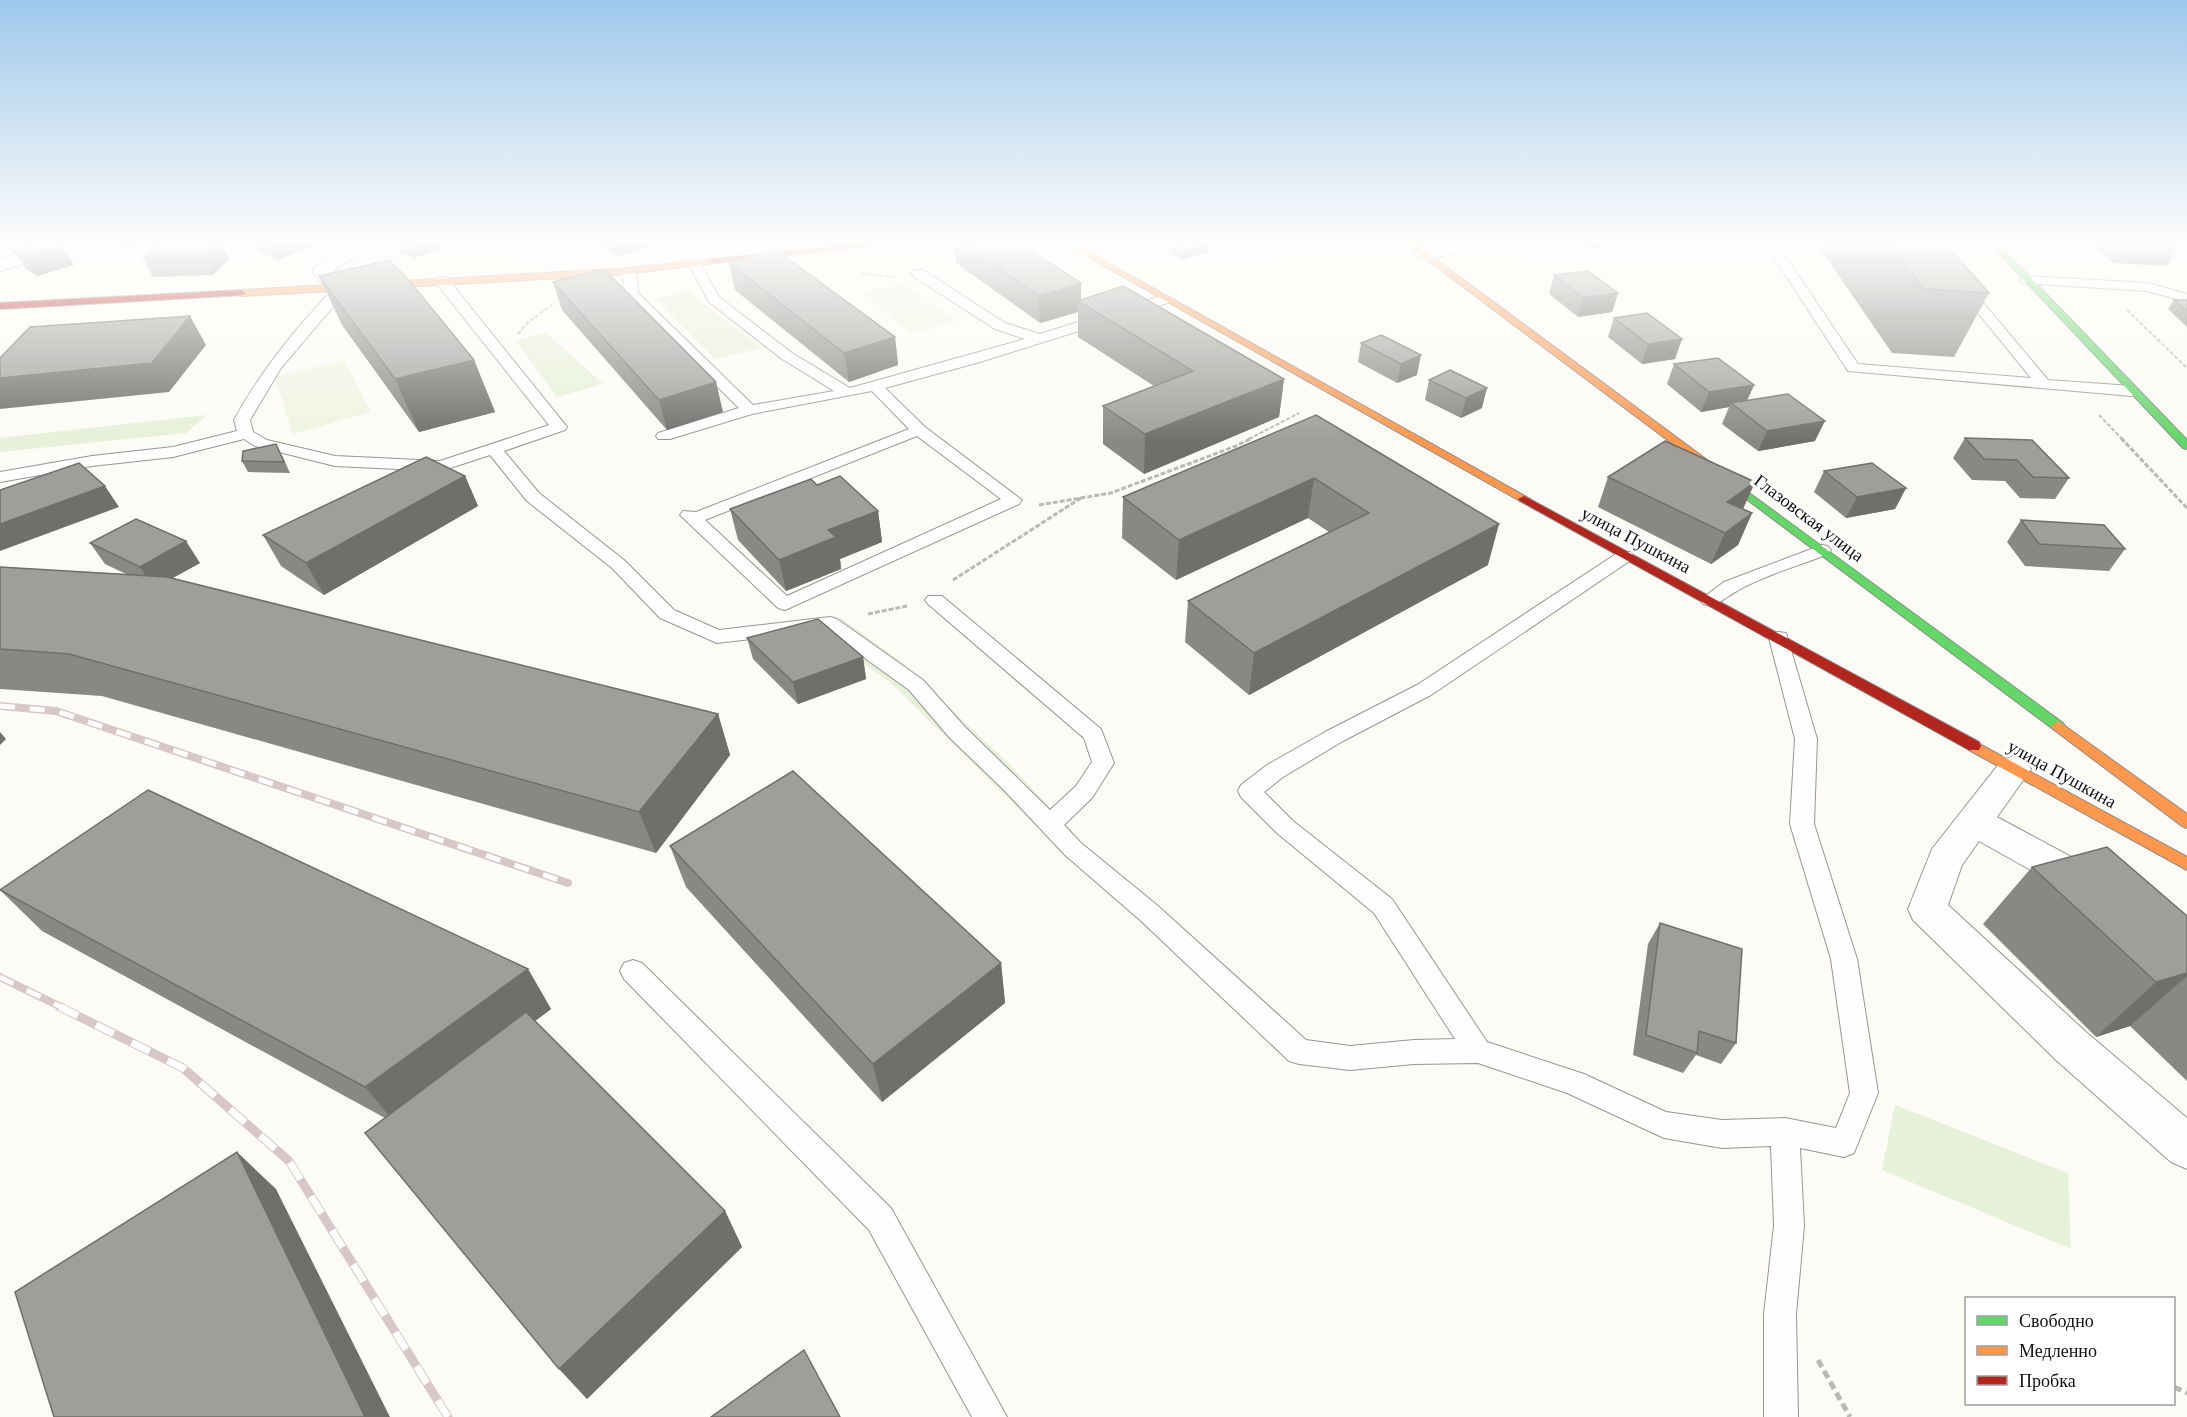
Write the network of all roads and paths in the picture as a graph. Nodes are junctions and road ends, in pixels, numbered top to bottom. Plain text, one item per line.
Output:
1 (321, 310) edge
2 (465, 310) edge
3 (648, 310) edge
4 (728, 310) edge
5 (975, 310) edge
6 (1132, 310) edge
7 (1186, 310) edge
8 (1499, 310) edge
9 (1815, 310) edge
10 (1983, 310) edge
11 (2056, 310) edge
12 (1036, 342) junction
13 (2044, 384) junction
14 (875, 386) junction
15 (2073, 386) junction
16 (2133, 391) junction
17 (848, 393) junction
18 (750, 410) junction
19 (1299, 413) dead end
20 (919, 430) junction
21 (246, 434) junction
22 (664, 436) dead end
23 (2187, 446) edge
24 (494, 449) junction
25 (344, 461) junction
26 (332, 476) dead end
27 (0, 477) edge
28 (1032, 507) dead end
29 (2187, 508) edge
30 (1822, 550) junction
31 (1624, 556) junction
32 (935, 600) joint
33 (1710, 600) junction
34 (830, 623) junction
35 (1779, 638) junction
36 (2014, 769) junction
37 (1974, 821) junction
38 (2187, 822) edge
39 (1050, 824) junction
40 (2187, 864) edge
41 (2121, 902) edge
42 (633, 971) dead end
43 (1478, 1051) junction
44 (1785, 1132) junction
45 (2187, 1148) edge
46 (990, 1417) edge
47 (1781, 1417) edge

1 - 21 lane
2 - 24 lane
3 - 18 lane
4 - 17 lane
5 - 12 lane
6 - 12 lane
7 - 31 street, улица Пушкина
8 - 30 street, Глазовская улица
9 - 13 lane
10 - 13 lane
11 - 16 street
12 - 14 lane
13 - 15 lane
14 - 17 lane
14 - 20 lane
15 - 16 lane
15 - 29 path
16 - 23 street
17 - 18 lane
18 - 22 lane
19 - 28 path
20 - 20 lane
21 - 25 lane
21 - 27 lane
24 - 25 lane
24 - 34 lane
25 - 26 lane
30 - 33 lane
30 - 38 street, Глазовская улица
31 - 33 street, улица Пушкина
31 - 43 lane
32 - 34 path
32 - 39 lane
33 - 35 street, улица Пушкина
34 - 39 lane
35 - 36 street, улица Пушкина
35 - 44 lane
36 - 37 street
36 - 40 street, улица Пушкина
37 - 41 street
37 - 45 street
39 - 43 lane
42 - 46 lane
43 - 44 lane
44 - 47 lane

